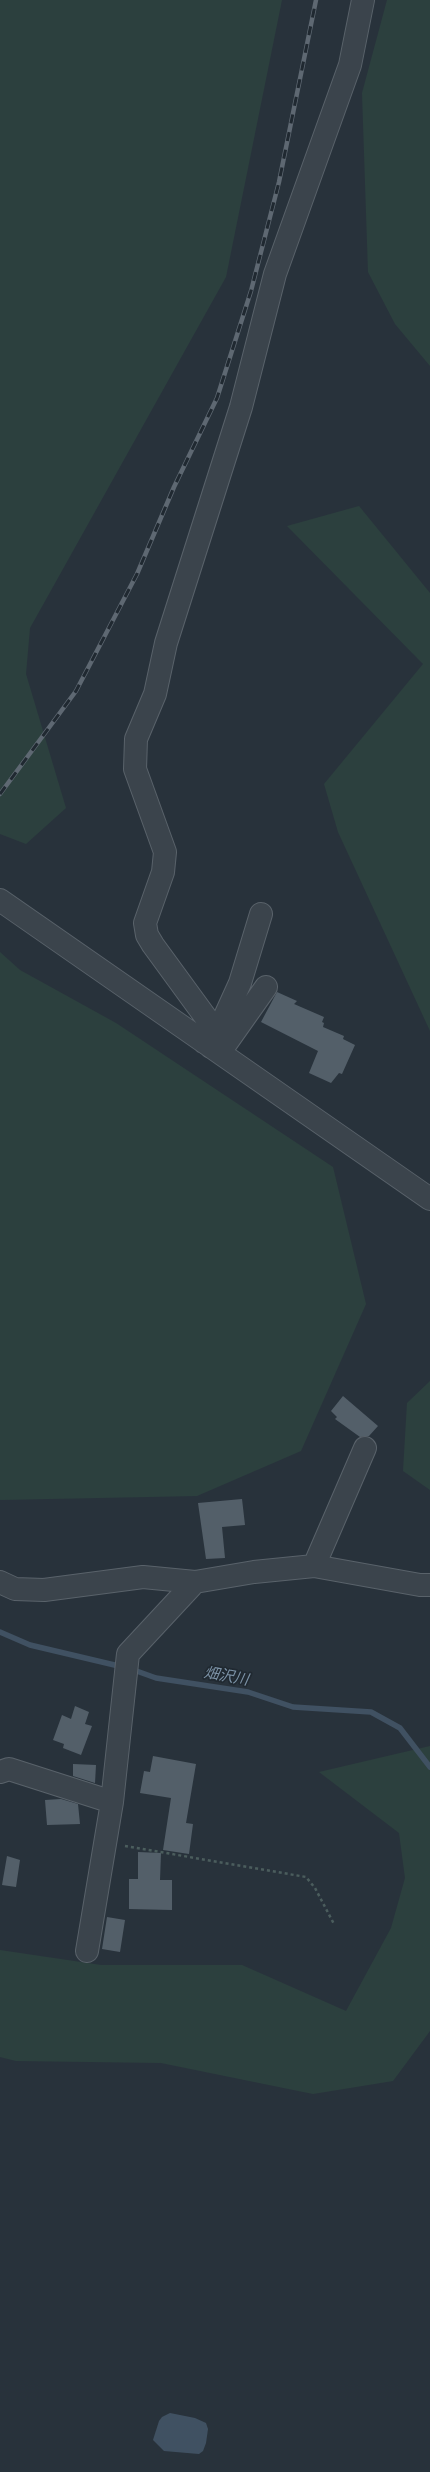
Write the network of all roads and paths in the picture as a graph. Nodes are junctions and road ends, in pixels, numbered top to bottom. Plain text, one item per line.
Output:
1 (363, 0) edge
2 (0, 900) edge
3 (261, 914) dead end
4 (266, 987) dead end
5 (211, 1047) junction
6 (430, 1199) edge
7 (365, 1448) dead end
8 (314, 1566) junction
9 (0, 1582) edge
10 (195, 1582) junction
11 (430, 1585) edge
12 (0, 1772) edge
13 (112, 1802) junction
14 (105, 1843) junction
15 (334, 1924) dead end
16 (87, 1951) dead end

1 - 5 street
2 - 5 street
3 - 5 street
4 - 5 street
5 - 6 street
7 - 8 street
8 - 10 street
8 - 11 street
9 - 10 street
10 - 13 street
12 - 13 street
13 - 14 street
14 - 15 path
14 - 16 street

